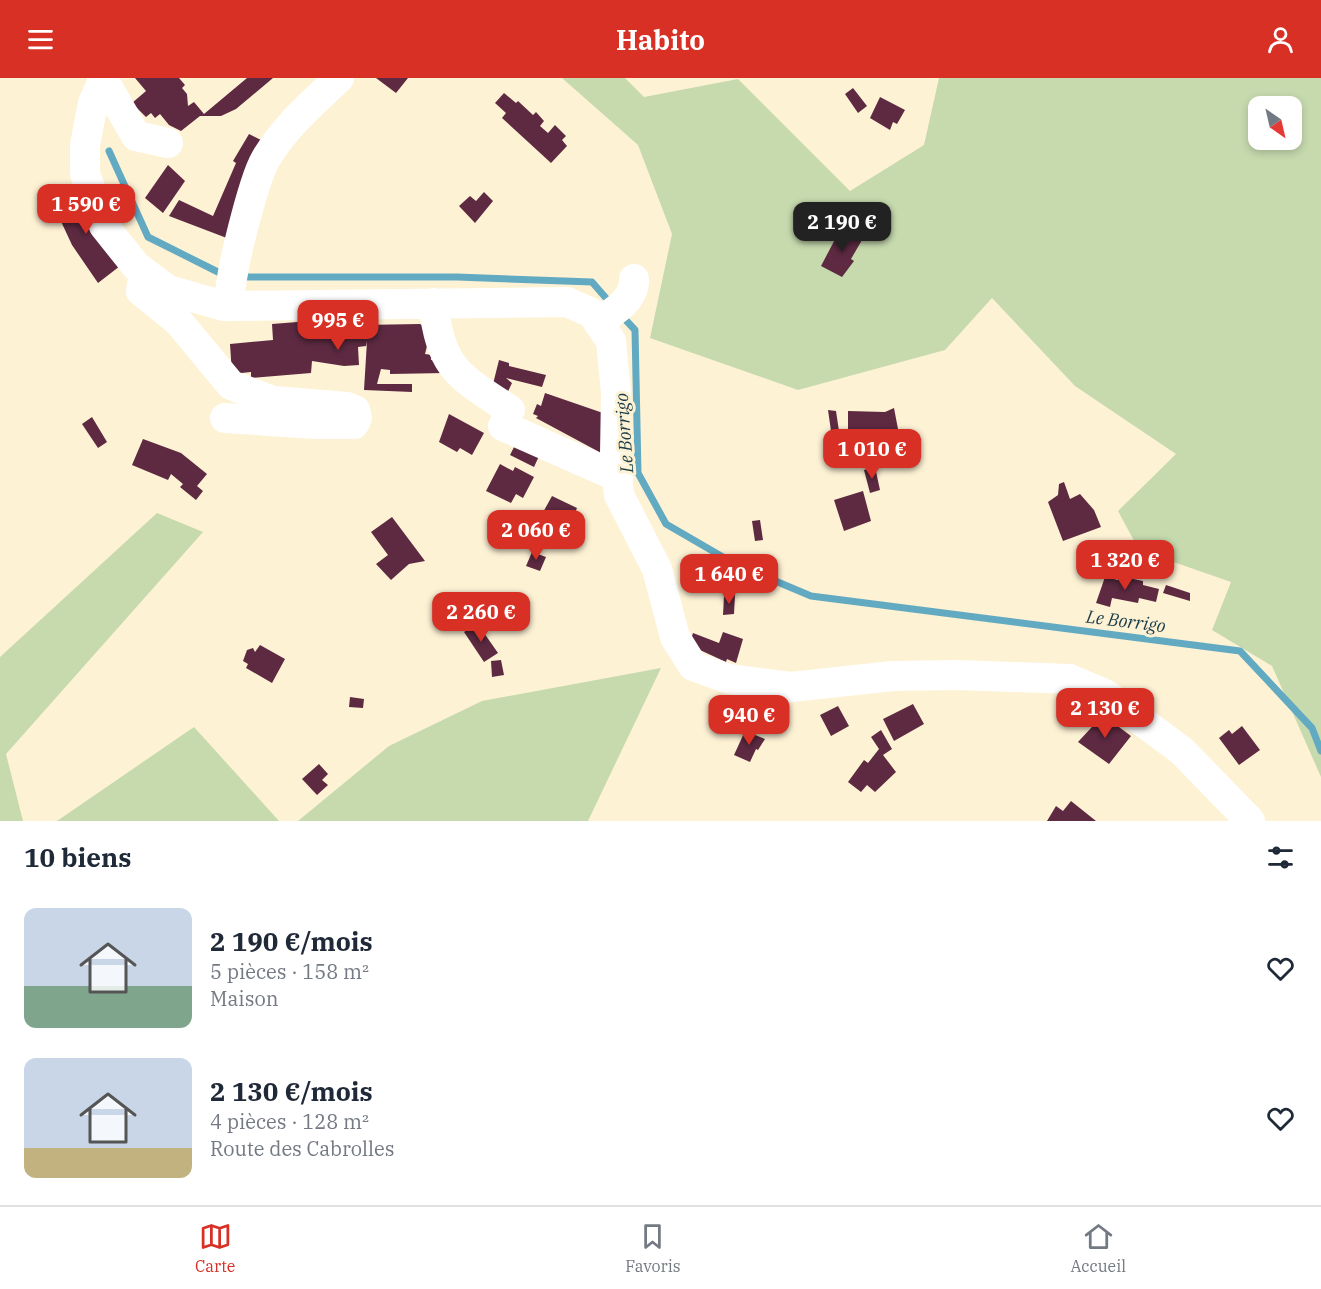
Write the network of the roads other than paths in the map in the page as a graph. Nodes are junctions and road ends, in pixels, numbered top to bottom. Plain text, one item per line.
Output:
1 (339, 78) edge
2 (95, 85) edge
3 (168, 143) dead end
4 (145, 272) junction
5 (229, 302) junction
6 (432, 303) junction
7 (225, 418) dead end
8 (618, 477) junction
9 (1250, 821) edge

1 - 5 street
2 - 3 street
2 - 4 street
4 - 5 street
4 - 7 street
5 - 6 street
6 - 8 street
6 - 8 street
8 - 9 street

